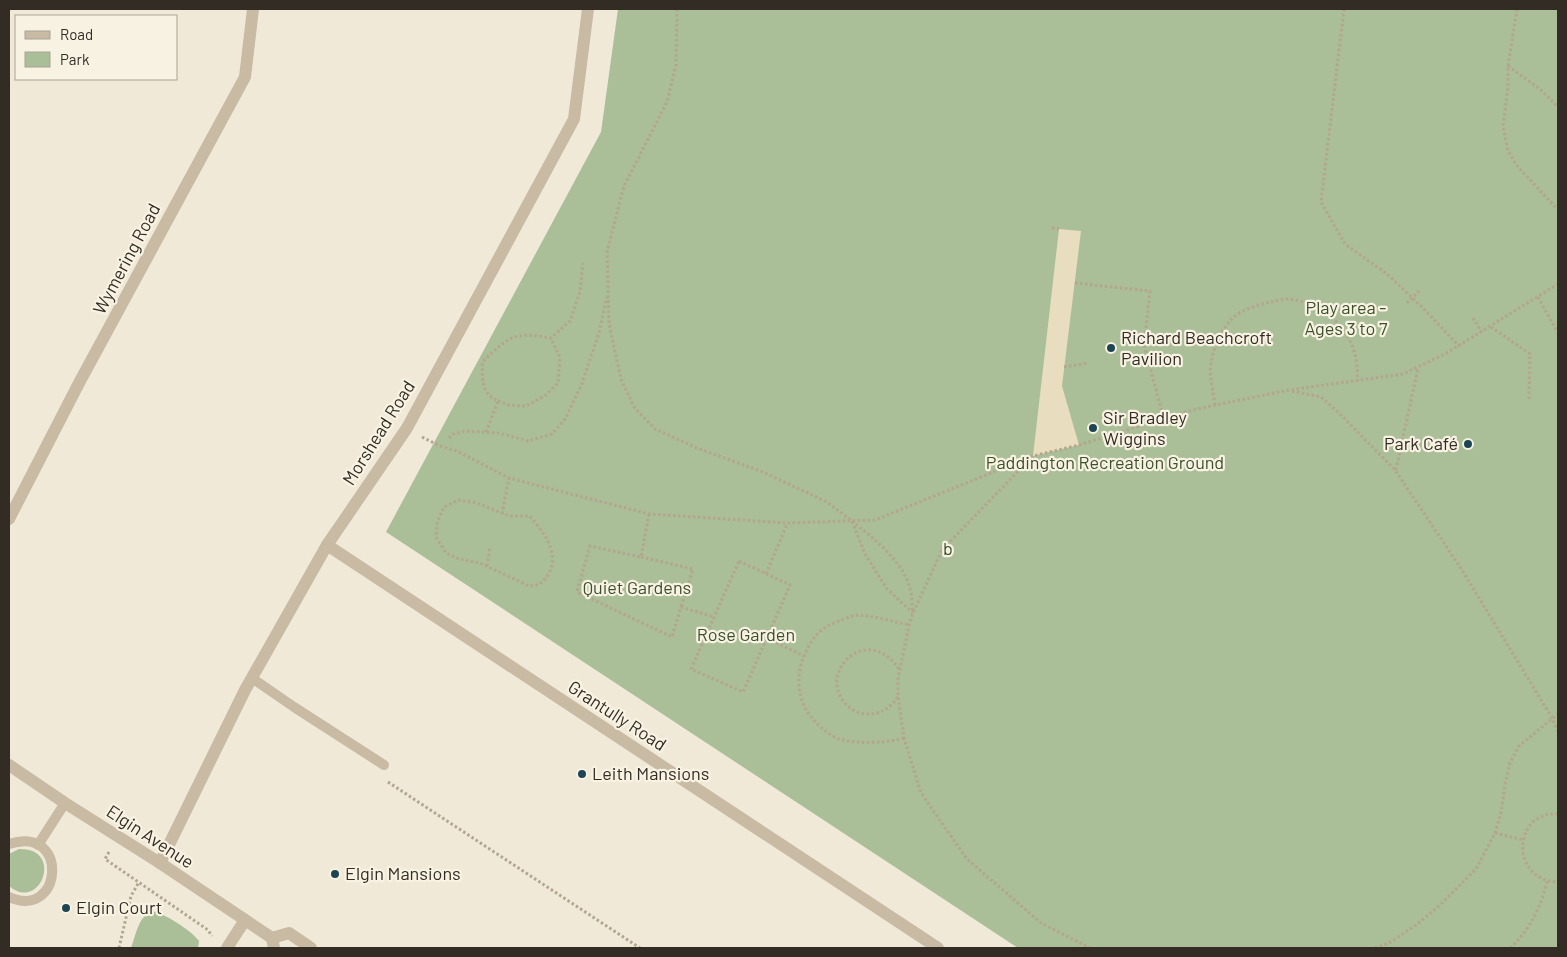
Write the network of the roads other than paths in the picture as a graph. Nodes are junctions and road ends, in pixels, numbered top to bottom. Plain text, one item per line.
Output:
1 (253, 9) edge
2 (588, 9) edge
3 (9, 519) edge
4 (327, 545) junction
5 (252, 678) junction
6 (384, 764) dead end
7 (9, 765) edge
8 (65, 803) junction
9 (9, 844) edge
10 (38, 845) junction
11 (160, 863) junction
12 (9, 897) edge
13 (244, 920) junction
14 (273, 943) edge
15 (227, 948) edge
16 (311, 948) edge
17 (938, 948) edge

1 - 3 street, Wymering Road
2 - 4 street, Morshead Road
4 - 5 street, Morshead Road
4 - 17 street, Grantully Road
5 - 6 lane
5 - 11 street, Morshead Road
7 - 8 street, Elgin Avenue
8 - 10 lane
8 - 11 street, Elgin Avenue
9 - 10 lane
10 - 12 lane
11 - 13 street, Elgin Avenue
13 - 14 street, Elgin Avenue
13 - 15 street
14 - 16 street, Elgin Avenue

